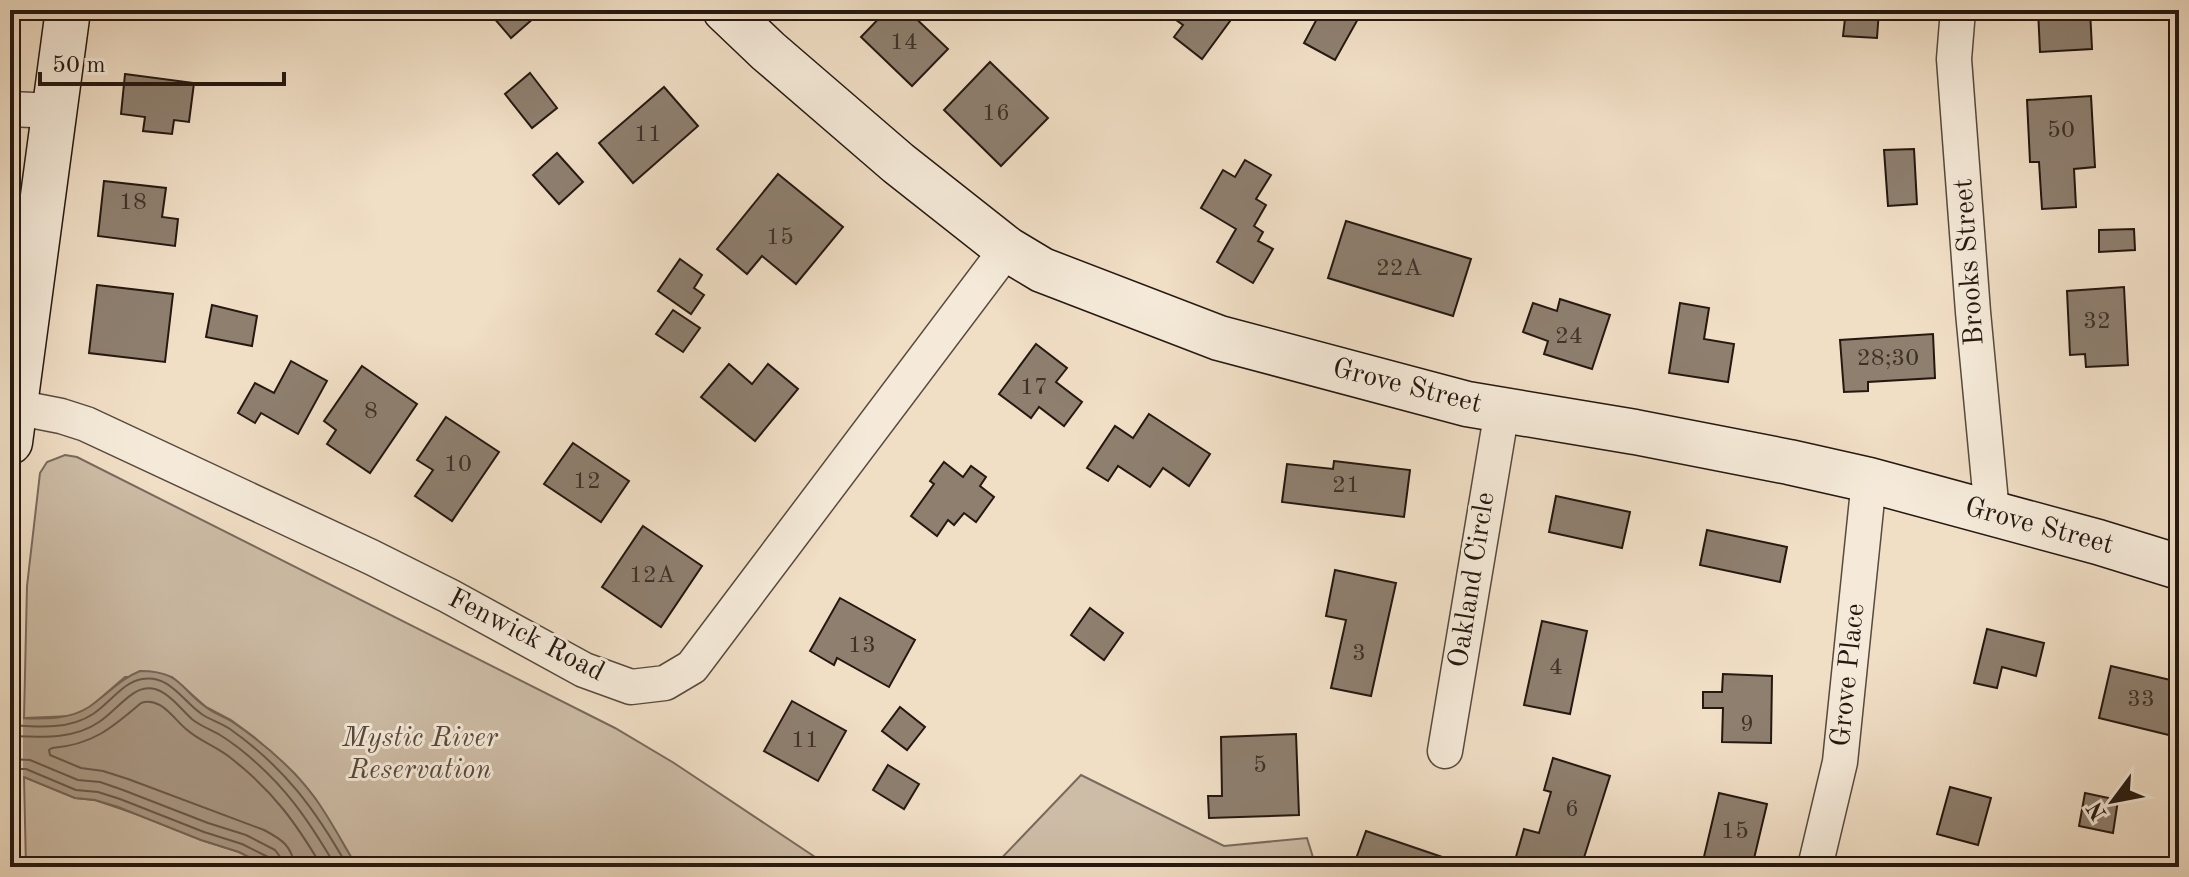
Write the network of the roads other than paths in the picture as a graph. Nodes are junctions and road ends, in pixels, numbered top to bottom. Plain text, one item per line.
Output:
1 (68, 10) edge
2 (725, 10) edge
3 (1958, 10) edge
4 (10, 109) edge
5 (55, 111) junction
6 (1007, 249) junction
7 (1502, 410) junction
8 (12, 424) edge
9 (1869, 480) junction
10 (1992, 513) junction
11 (2179, 567) edge
12 (1445, 751) dead end
13 (1815, 867) edge

1 - 5 street
2 - 6 street, Grove Street
3 - 10 street, Brooks Street
4 - 5 street
5 - 8 street
6 - 7 street, Grove Street
6 - 8 street, Fenwick Road
7 - 9 street, Grove Street
7 - 12 street, Oakland Circle
9 - 10 street, Grove Street
9 - 13 street, Grove Place
10 - 11 street, Grove Street

